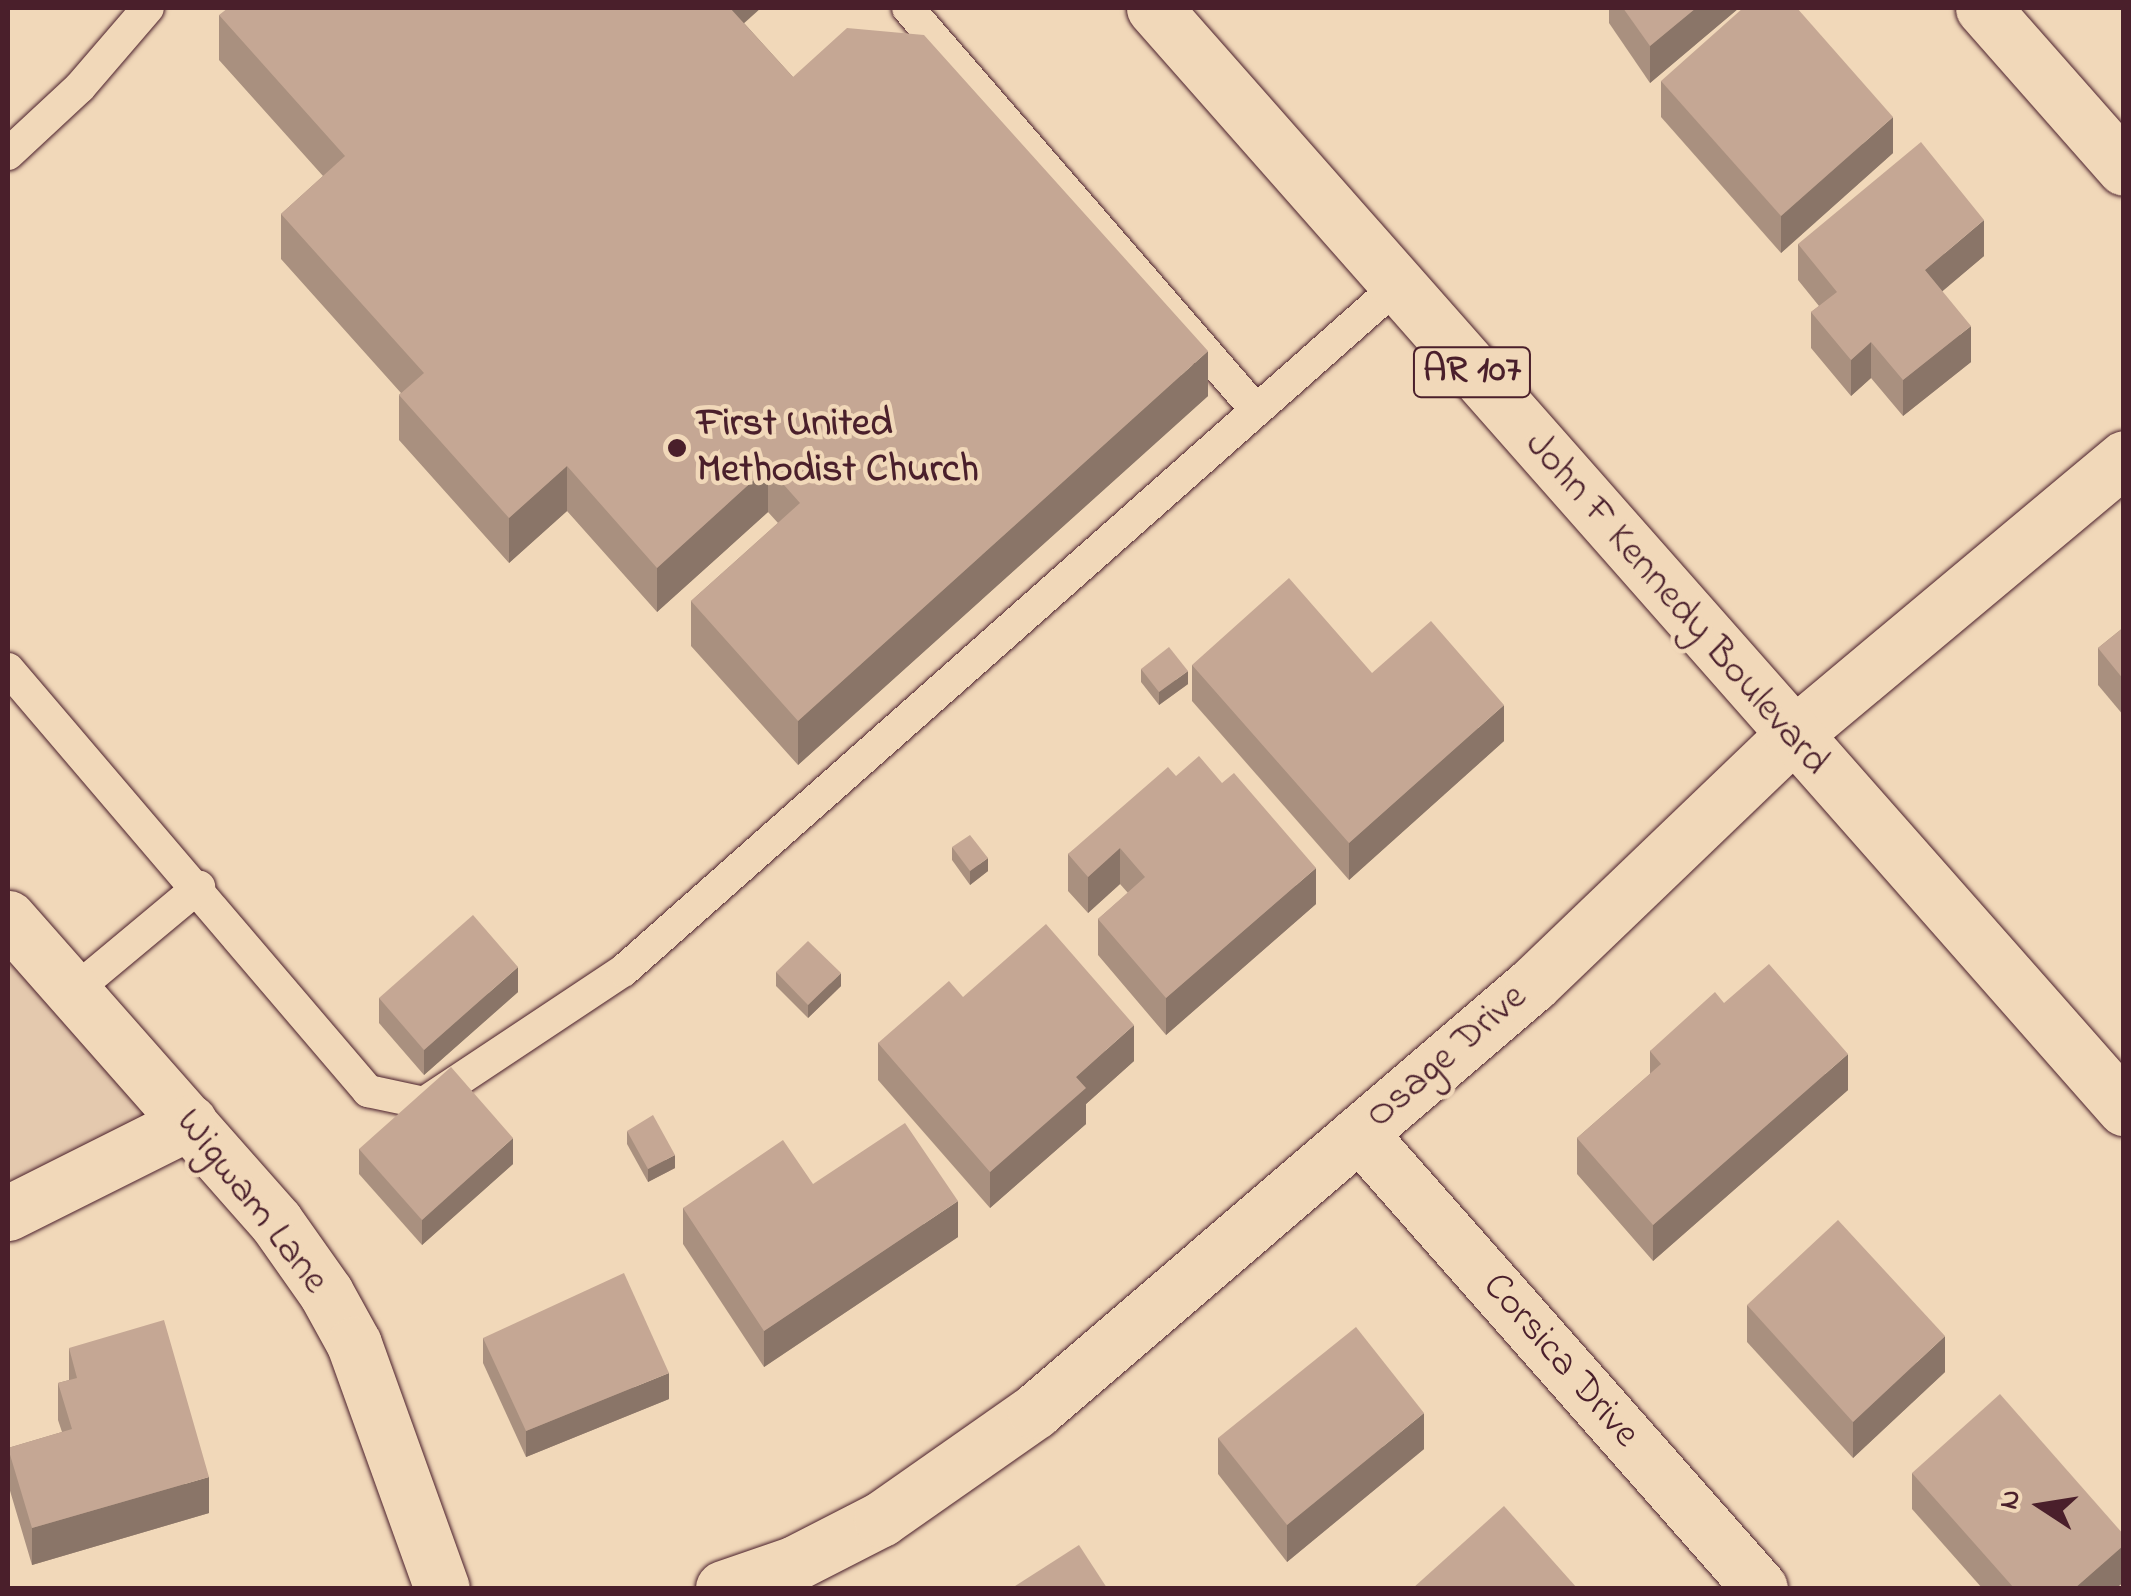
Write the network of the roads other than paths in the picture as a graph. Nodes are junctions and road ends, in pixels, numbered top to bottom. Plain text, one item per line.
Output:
1 (148, 8) edge
2 (908, 8) edge
3 (1154, 8) edge
4 (1982, 8) edge
5 (8, 154) edge
6 (2124, 168) edge
7 (1397, 286) junction
8 (1256, 410) junction
9 (2124, 458) edge
10 (8, 670) edge
11 (1792, 736) junction
12 (200, 887) junction
13 (8, 918) edge
14 (74, 992) junction
15 (2124, 1108) edge
16 (190, 1122) junction
17 (1359, 1132) junction
18 (8, 1214) edge
19 (442, 1588) edge
20 (723, 1588) edge
21 (1760, 1588) edge

1 - 5 lane
2 - 8 lane
3 - 7 street, John F Kennedy Boulevard / AR 107
4 - 6 street
7 - 8 lane
7 - 11 street, John F Kennedy Boulevard / AR 107
8 - 12 lane
9 - 11 street, Osage Drive
10 - 12 lane
11 - 15 street, John F Kennedy Boulevard / AR 107
11 - 17 street, Osage Drive
12 - 14 lane
13 - 14 street, Wigwam Lane
14 - 16 street, Wigwam Lane
16 - 18 street
16 - 19 street, Wigwam Lane
17 - 20 street, Osage Drive
17 - 21 street, Corsica Drive

